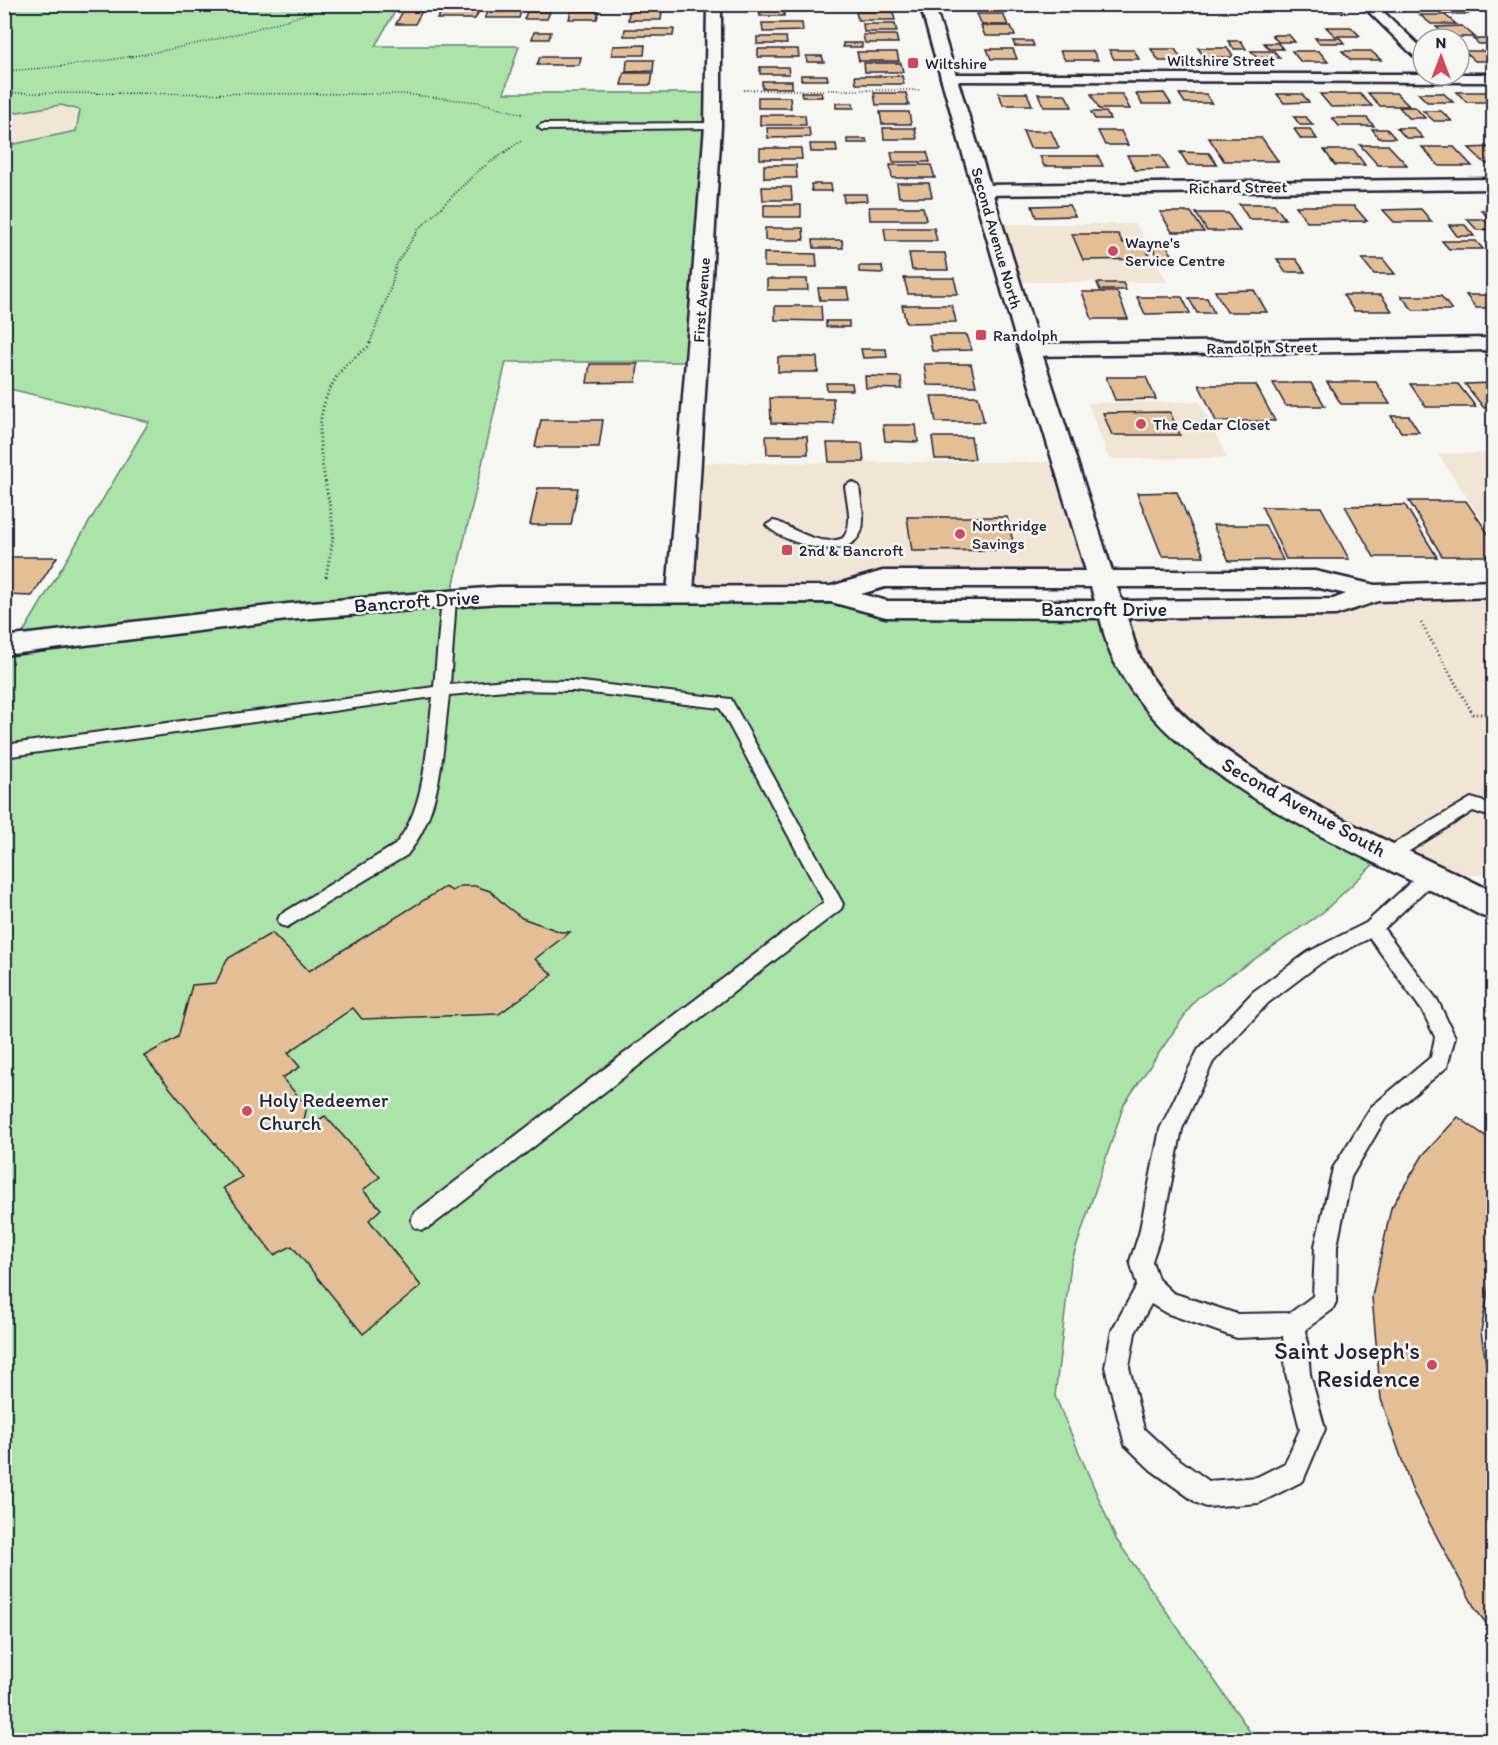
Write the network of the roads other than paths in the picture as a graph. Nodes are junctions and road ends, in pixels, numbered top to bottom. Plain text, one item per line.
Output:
1 (714, 4) edge
2 (927, 4) edge
3 (1367, 4) edge
4 (1411, 46) edge
5 (1411, 76) edge
6 (1471, 77) edge
7 (948, 78) junction
8 (1494, 78) edge
9 (713, 126) junction
10 (542, 127) road end
11 (1494, 184) edge
12 (983, 190) junction
13 (1494, 344) edge
14 (1030, 350) junction
15 (852, 486) dead end
16 (773, 525) dead end
17 (1103, 579) junction
18 (1494, 589) edge
19 (1375, 593) junction
20 (680, 594) junction
21 (832, 594) junction
22 (449, 598) junction
23 (1112, 609) junction
24 (4, 646) edge
25 (442, 691) junction
26 (4, 751) edge
27 (1494, 812) edge
28 (1389, 855) junction
29 (1430, 875) junction
30 (1494, 907) edge
31 (287, 920) dead end
32 (1373, 928) junction
33 (422, 1220) dead end
34 (1149, 1286) junction
35 (1294, 1324) junction

1 - 9 street, First Avenue
2 - 7 street, Second Avenue North
3 - 4 street
5 - 7 street, Wiltshire Street
6 - 8 street, Wiltshire Street
7 - 12 street, Second Avenue North
9 - 10 lane
9 - 20 street, First Avenue
11 - 12 street, Richard Street
12 - 14 street, Second Avenue North
13 - 14 street, Randolph Street
14 - 17 street, Second Avenue North
15 - 16 lane
17 - 19 street, Bancroft Drive
17 - 21 street, Bancroft Drive
17 - 23 street, Second Avenue North
18 - 19 street, Bancroft Drive
19 - 23 street, Bancroft Drive
20 - 21 street, Bancroft Drive
20 - 22 street, Bancroft Drive
21 - 23 street, Bancroft Drive
22 - 24 street, Bancroft Drive
22 - 25 lane
23 - 28 street, Second Avenue South
25 - 26 lane
25 - 31 lane
25 - 33 lane
27 - 28 lane
28 - 29 street, Second Avenue South
29 - 30 street, Second Avenue South
29 - 32 lane
32 - 34 lane
32 - 35 lane
34 - 35 lane
34 - 35 lane

